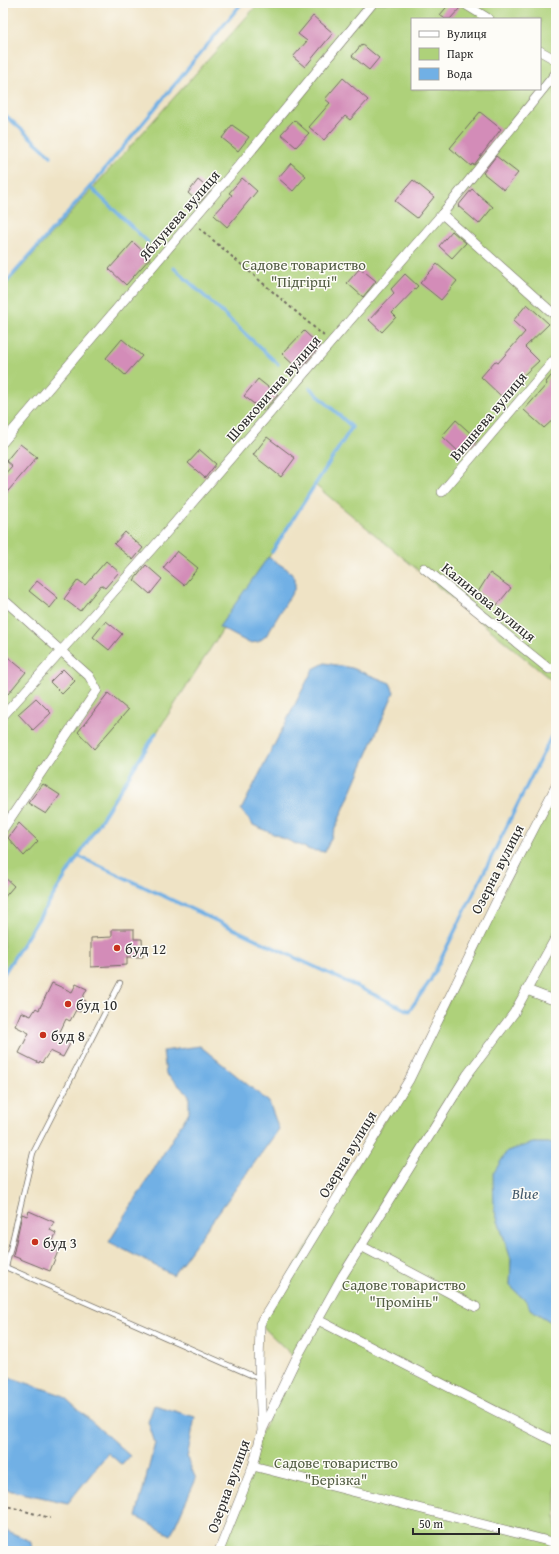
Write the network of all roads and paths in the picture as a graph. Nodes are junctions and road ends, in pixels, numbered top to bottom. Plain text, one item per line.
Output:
1 (373, 3) edge
2 (463, 3) edge
3 (487, 18) edge
4 (541, 51) edge
5 (556, 60) edge
6 (556, 73) edge
7 (442, 214) junction
8 (192, 221) junction
9 (556, 316) edge
10 (331, 342) junction
11 (556, 358) edge
12 (3, 442) edge
13 (442, 492) dead end
14 (424, 568) dead end
15 (3, 599) edge
16 (62, 650) junction
17 (556, 668) edge
18 (3, 716) edge
19 (556, 786) edge
20 (3, 829) edge
21 (556, 938) edge
22 (120, 983) dead end
23 (527, 990) junction
24 (556, 1001) edge
25 (361, 1246) junction
26 (4, 1267) edge
27 (476, 1307) dead end
28 (318, 1320) junction
29 (260, 1379) junction
30 (262, 1431) junction
31 (556, 1442) edge
32 (252, 1466) junction
33 (3, 1505) edge
34 (50, 1518) dead end
35 (556, 1543) edge
36 (219, 1551) edge

1 - 8 street, Яблунева вулиця
2 - 3 street
4 - 5 street
6 - 7 street, Шовковична вулиця
7 - 9 street
7 - 10 street, Шовковична вулиця
8 - 10 path
8 - 12 street, Яблунева вулиця
10 - 16 street, Шовковична вулиця
11 - 13 street, Вишнева вулиця
14 - 17 street, Калинова вулиця
15 - 16 street
16 - 18 street, Шовковична вулиця
16 - 20 street
19 - 29 street, Озерна вулиця
21 - 23 street
22 - 26 lane
23 - 24 street
23 - 25 street
25 - 27 street
25 - 28 street
26 - 29 lane
28 - 30 street
28 - 31 street
29 - 30 street, Озерна вулиця
30 - 32 street, Озерна вулиця
32 - 35 street
32 - 36 street, Озерна вулиця
33 - 34 path

